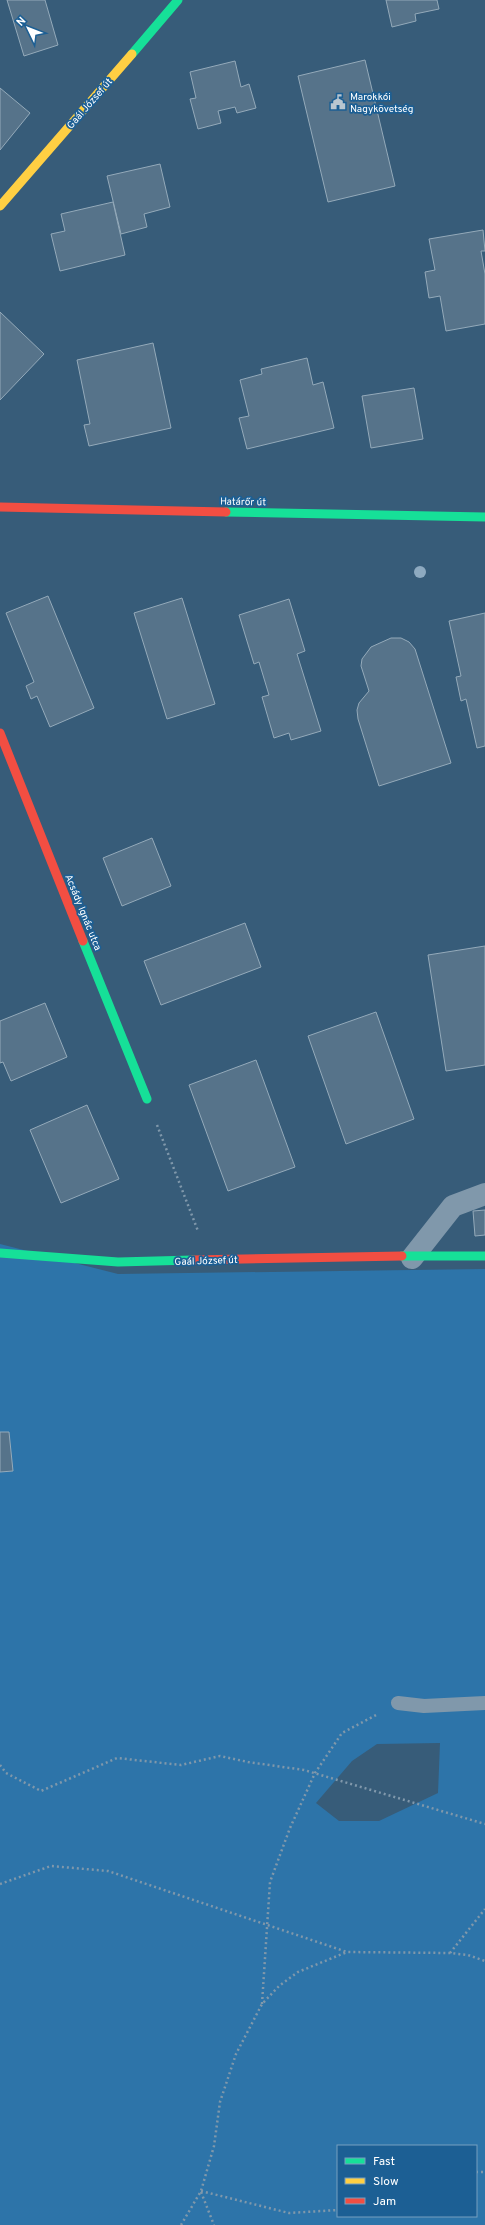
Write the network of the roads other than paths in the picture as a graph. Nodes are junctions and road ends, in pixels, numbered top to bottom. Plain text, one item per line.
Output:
1 (178, 0) edge
2 (0, 206) edge
3 (0, 507) edge
4 (485, 517) edge
5 (0, 734) edge
6 (147, 1099) road end
7 (485, 1194) edge
8 (0, 1253) edge
9 (485, 1256) edge
10 (412, 1258) junction
11 (398, 1703) road end
12 (485, 1703) edge

1 - 2 street, Gaál József út
3 - 4 street, Határőr út
5 - 6 street, Acsády Ignác utca
7 - 10 street
8 - 10 street, Gaál József út
9 - 10 street, Gaál József út
11 - 12 lane

